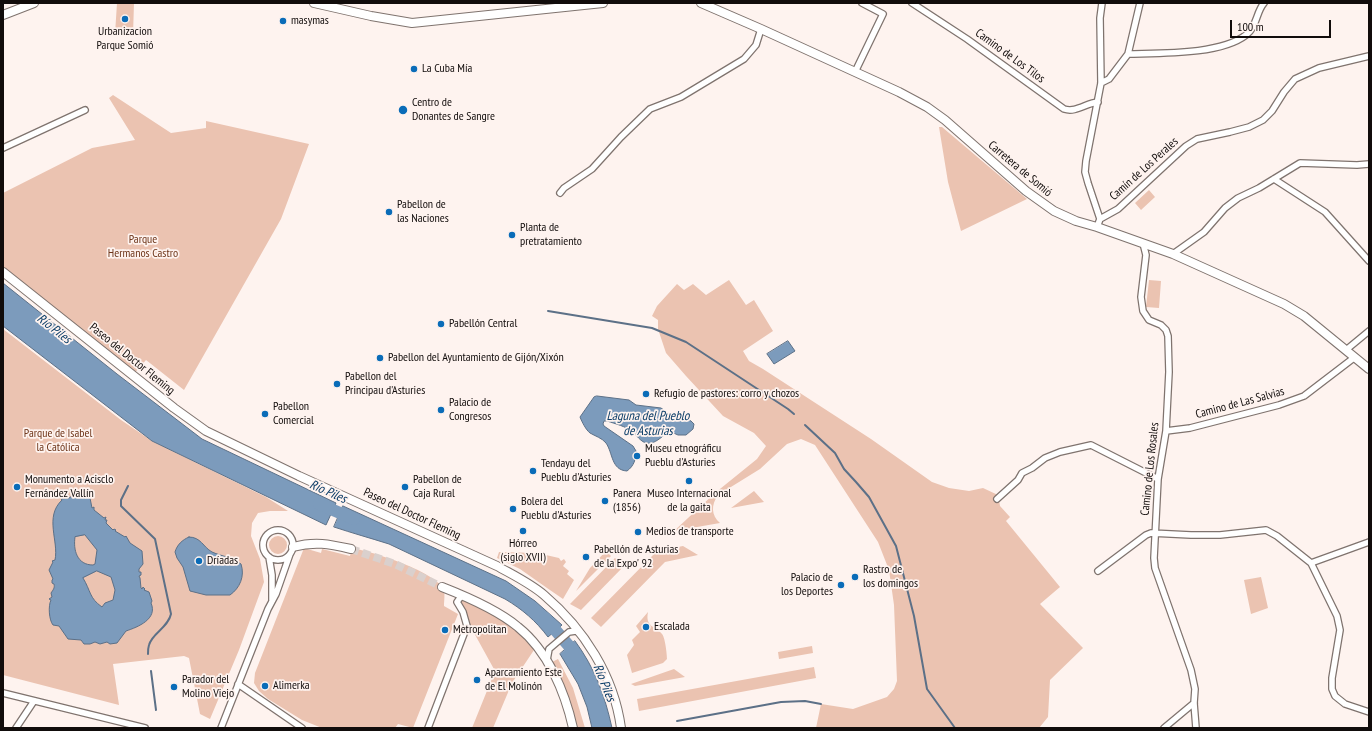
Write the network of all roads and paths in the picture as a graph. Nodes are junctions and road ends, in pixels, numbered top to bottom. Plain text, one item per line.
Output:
1 (34, 3) edge
2 (314, 3) edge
3 (603, 3) edge
4 (701, 3) edge
5 (862, 3) edge
6 (912, 3) edge
7 (1101, 3) edge
8 (1140, 3) edge
9 (1264, 3) edge
10 (593, 4) edge
11 (16, 10) junction
12 (3, 11) edge
13 (3, 15) edge
14 (761, 29) junction
15 (1128, 54) junction
16 (1369, 56) edge
17 (855, 72) junction
18 (1102, 83) junction
19 (1098, 102) junction
20 (85, 110) dead end
21 (3, 148) edge
22 (1369, 164) edge
23 (1274, 179) junction
24 (560, 193) dead end
25 (1098, 223) junction
26 (1142, 243) junction
27 (1173, 254) junction
28 (1369, 261) edge
29 (3, 272) edge
30 (1369, 331) edge
31 (1346, 350) junction
32 (1355, 357) junction
33 (1369, 369) edge
34 (1166, 431) junction
35 (1158, 479) junction
36 (997, 499) dead end
37 (1156, 534) junction
38 (1369, 542) edge
39 (351, 549) tunnel mouth
40 (291, 551) junction
41 (269, 557) junction
42 (1311, 563) junction
43 (1098, 571) dead end
44 (442, 587) tunnel mouth
45 (462, 595) junction
46 (272, 600) junction
47 (569, 620) junction
48 (569, 632) junction
49 (580, 633) junction
50 (547, 661) junction
51 (238, 684) junction
52 (3, 693) edge
53 (34, 701) junction
54 (1194, 703) junction
55 (1369, 712) edge
56 (138, 727) edge
57 (299, 727) edge
58 (16, 728) edge
59 (146, 728) edge
60 (221, 728) edge
61 (428, 728) edge
62 (573, 728) edge
63 (621, 728) edge
64 (1164, 728) edge
65 (1196, 728) edge

1 - 11 street
2 - 10 street
3 - 10 street
4 - 14 street, Carretera de Somió
5 - 17 street
6 - 19 street, Camino de Los Tilos
7 - 18 street
8 - 15 street
9 - 15 street
11 - 12 street
11 - 13 street
14 - 17 street, Carretera de Somió
14 - 24 street
15 - 18 street
16 - 25 street, Camín de Los Perales
17 - 25 street, Carretera de Somió
18 - 19 street
19 - 25 street
20 - 21 street
22 - 23 street
23 - 27 street
23 - 28 street
25 - 26 street, Carretera de Somió
26 - 27 street, Carretera de Somió
26 - 34 street, Camino de Los Rosales
27 - 31 street, Carretera de Somió
29 - 47 street, Paseo del Doctor Fleming
30 - 31 street
31 - 32 street, Carretera de Somió
32 - 33 street, Carretera de Somió
32 - 34 street, Camino de Las Salvias
34 - 35 street, Camino de Los Rosales
35 - 36 street
35 - 37 street, Camino de Los Rosales
37 - 42 street
37 - 43 street
37 - 54 street, Camino de Los Rosales
38 - 42 street
39 - 40 street
40 - 41 street
40 - 41 street
40 - 46 street
41 - 46 street
42 - 55 street
44 - 45 street
45 - 50 street
45 - 61 street
46 - 51 street
47 - 48 street
47 - 49 street, Paseo del Doctor Fleming
48 - 49 street
48 - 50 street
49 - 63 street, Paseo del Doctor Fleming
50 - 62 street
51 - 57 street
51 - 60 street
52 - 53 street
53 - 56 street
53 - 58 street
54 - 64 street
54 - 65 street, Camino de Los Rosales
56 - 59 street

